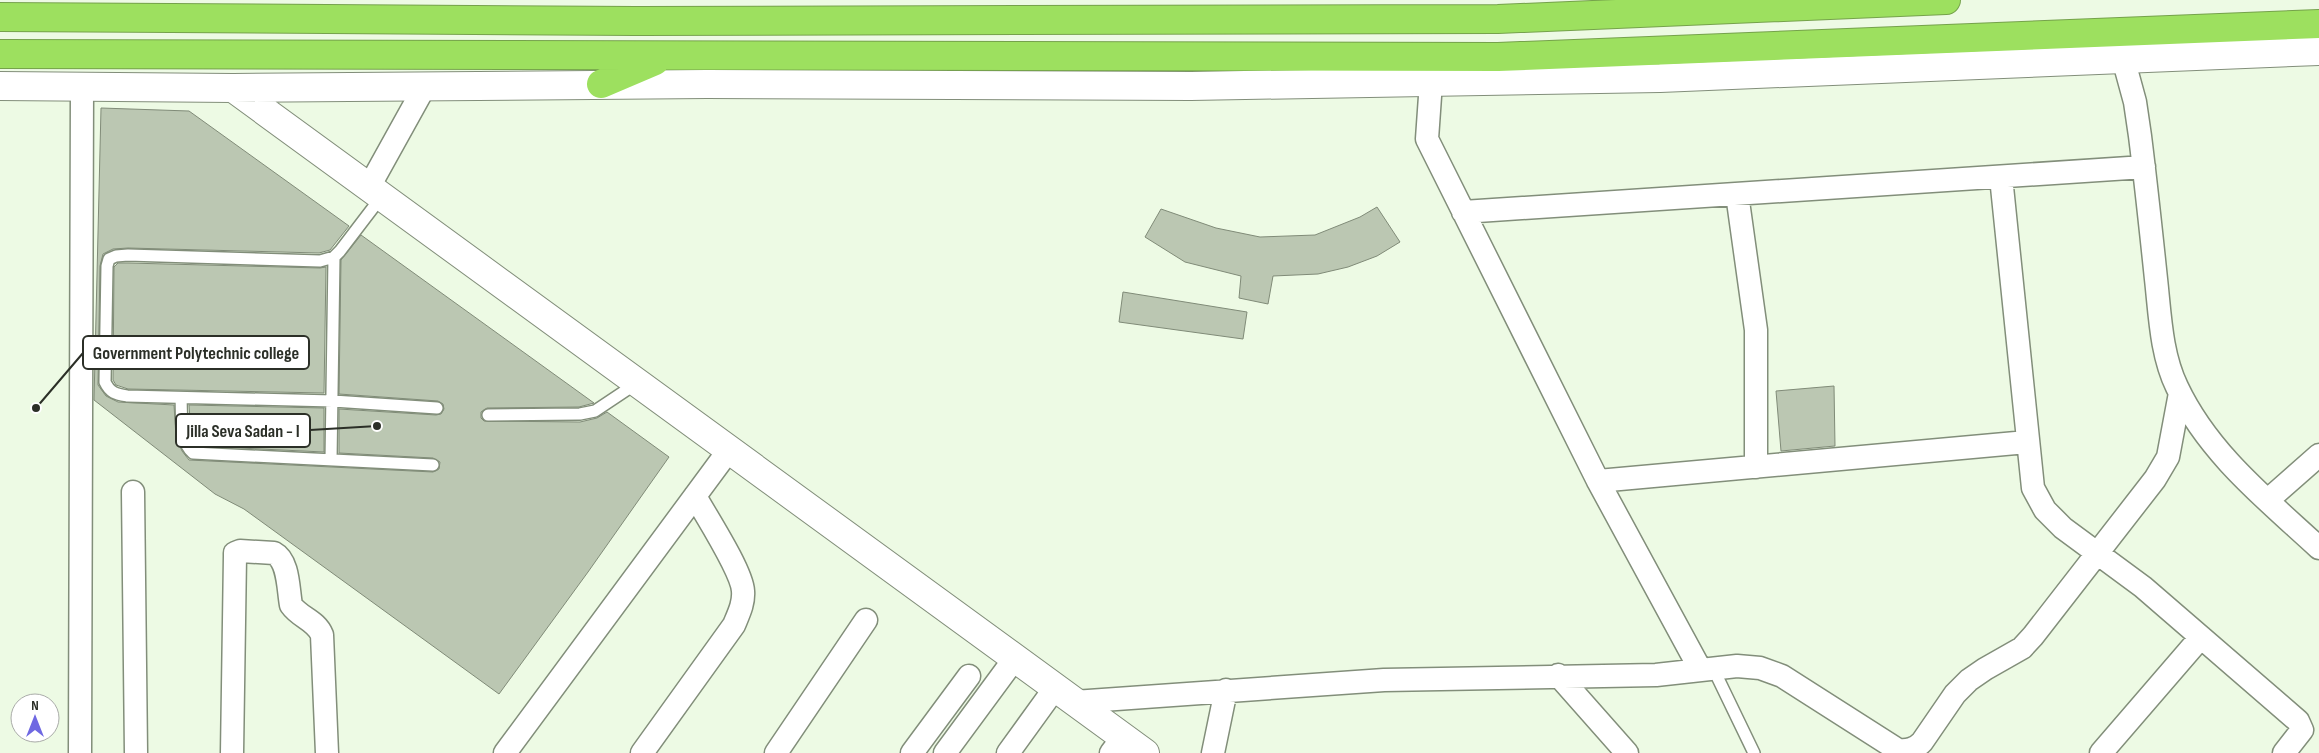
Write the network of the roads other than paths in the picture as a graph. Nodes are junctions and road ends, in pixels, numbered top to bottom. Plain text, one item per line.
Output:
1 (1946, 0) edge
2 (0, 17) edge
3 (2319, 24) edge
4 (2319, 51) edge
5 (0, 54) edge
6 (666, 56) junction
7 (2123, 58) junction
8 (1431, 82) junction
9 (601, 84) junction
10 (0, 86) edge
11 (425, 86) junction
12 (82, 87) junction
13 (233, 88) junction
14 (2144, 167) junction
15 (2001, 176) junction
16 (376, 192) junction
17 (1737, 194) junction
18 (1463, 212) junction
19 (334, 257) junction
20 (637, 383) junction
21 (2180, 393) junction
22 (181, 398) junction
23 (333, 400) junction
24 (437, 408) dead end
25 (488, 415) dead end
26 (2027, 442) junction
27 (729, 450) junction
28 (2319, 455) edge
29 (332, 460) junction
30 (433, 465) dead end
31 (1756, 467) junction
32 (1598, 481) junction
33 (133, 492) dead end
34 (695, 496) junction
35 (2268, 500) junction
36 (2319, 548) edge
37 (2097, 552) junction
38 (866, 620) dead end
39 (2201, 638) junction
40 (1015, 658) junction
41 (1706, 669) junction
42 (969, 676) dead end
43 (1558, 676) junction
44 (1226, 690) junction
45 (1064, 695) junction
46 (1117, 745) edge
47 (80, 753) edge
48 (136, 753) edge
49 (232, 753) edge
50 (327, 753) edge
51 (505, 753) edge
52 (642, 753) edge
53 (776, 753) edge
54 (912, 753) edge
55 (945, 753) edge
56 (1008, 753) edge
57 (1145, 753) edge
58 (1213, 753) edge
59 (1627, 753) edge
60 (1754, 753) edge
61 (2101, 753) edge
62 (2284, 753) edge

1 - 2 highway
3 - 6 highway
4 - 7 street
5 - 6 highway
6 - 9 highway
7 - 8 street
7 - 14 street
8 - 9 street
8 - 18 street
9 - 11 street
10 - 12 street
11 - 13 street
11 - 16 street
12 - 13 street
12 - 47 street
13 - 16 street
14 - 15 street
14 - 21 street
15 - 17 street
15 - 26 street
16 - 19 lane
16 - 20 street
17 - 18 street
17 - 31 street
18 - 32 street
19 - 22 lane
19 - 23 lane
20 - 25 lane
20 - 27 street
21 - 35 street
21 - 37 street
22 - 23 lane
22 - 29 lane
23 - 24 lane
23 - 29 lane
26 - 31 street
26 - 37 street
27 - 34 street
27 - 40 street
28 - 35 street
29 - 30 lane
31 - 32 street
32 - 41 street
33 - 48 street
34 - 51 street
34 - 52 street
35 - 36 street
37 - 39 street
37 - 41 street
38 - 53 street
39 - 61 street
39 - 62 street
40 - 45 street
40 - 55 street
41 - 43 street
41 - 60 lane
42 - 54 street
43 - 44 street
43 - 59 street
44 - 45 street
44 - 58 street
45 - 46 street
45 - 56 street
46 - 57 street
49 - 50 street

